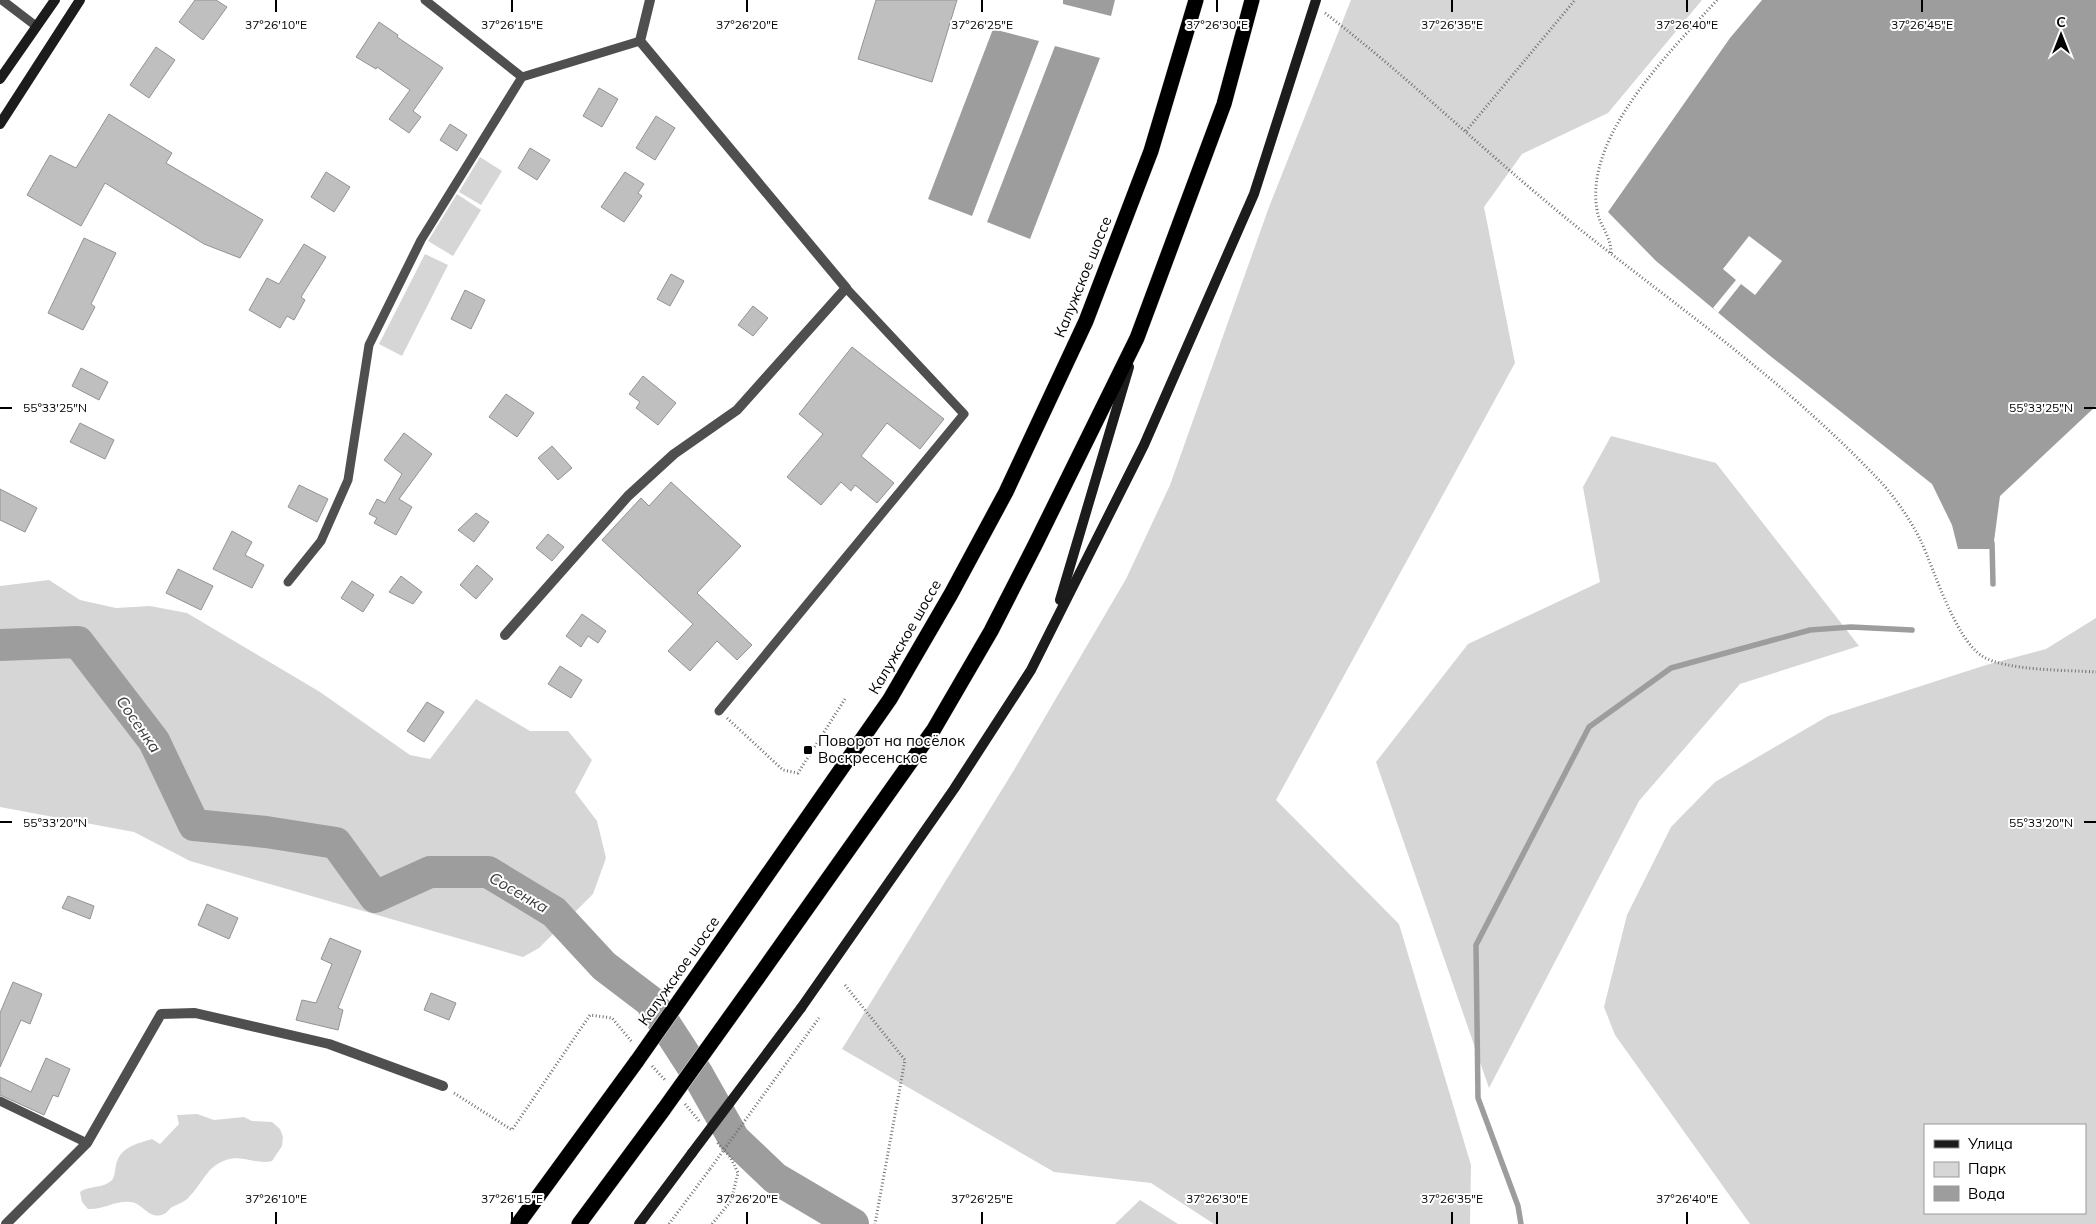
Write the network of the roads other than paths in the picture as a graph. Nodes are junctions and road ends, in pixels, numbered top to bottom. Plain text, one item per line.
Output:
1 (2, 0) edge
2 (54, 0) edge
3 (80, 0) edge
4 (425, 0) edge
5 (650, 0) edge
6 (1196, 0) edge
7 (1252, 0) edge
8 (1315, 3) edge
9 (36, 26) junction
10 (640, 41) junction
11 (522, 77) junction
12 (0, 79) edge
13 (0, 124) edge
14 (846, 288) junction
15 (1137, 338) junction
16 (288, 582) dead end
17 (1052, 627) junction
18 (505, 635) dead end
19 (719, 711) road end
20 (443, 1086) dead end
21 (0, 1101) edge
22 (87, 1143) junction
23 (6, 1224) edge
24 (518, 1224) edge
25 (579, 1224) edge
26 (638, 1224) edge

1 - 9 lane
2 - 9 main road
3 - 13 main road
4 - 11 lane
5 - 10 street
6 - 24 highway, Калужское шоссе, bridge
7 - 15 highway
8 - 17 main road
9 - 12 main road
10 - 11 lane
10 - 14 street
11 - 16 lane
14 - 18 street
14 - 19 lane
15 - 17 main road
15 - 25 highway, bridge
17 - 26 main road, bridge
20 - 22 street
21 - 22 lane
22 - 23 street

